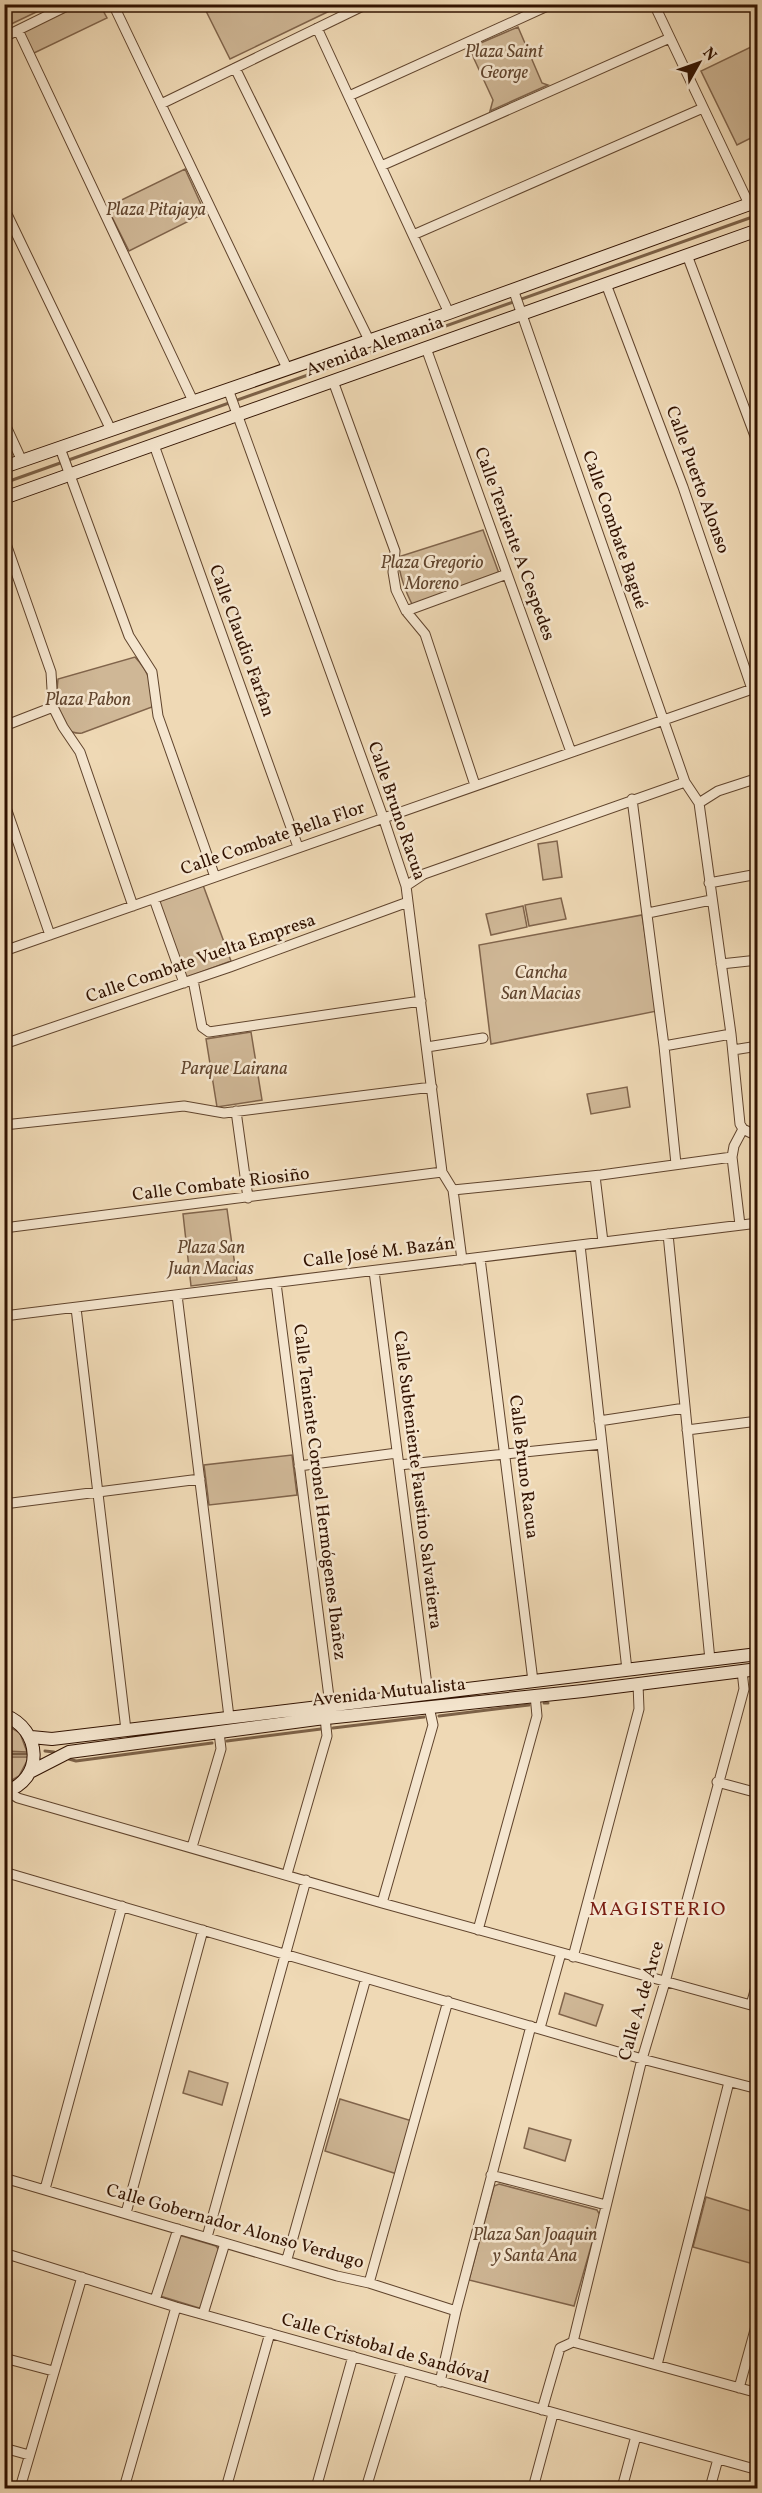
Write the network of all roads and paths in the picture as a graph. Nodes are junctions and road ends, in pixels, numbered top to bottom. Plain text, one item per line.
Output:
1 (70, 4) edge
2 (113, 4) edge
3 (367, 4) edge
4 (552, 4) edge
5 (654, 4) edge
6 (317, 27) junction
7 (18, 30) junction
8 (4, 37) edge
9 (670, 38) junction
10 (235, 68) junction
11 (349, 96) junction
12 (161, 104) junction
13 (703, 108) junction
14 (381, 166) junction
15 (753, 202) edge
16 (4, 208) edge
17 (758, 230) edge
18 (413, 235) junction
19 (687, 255) junction
20 (606, 284) junction
21 (514, 291) junction
22 (521, 311) junction
23 (449, 313) junction
24 (369, 340) junction
25 (426, 348) junction
26 (287, 368) junction
27 (333, 381) junction
28 (229, 392) junction
29 (194, 401) junction
30 (235, 410) junction
31 (4, 422) edge
32 (111, 430) junction
33 (758, 444) edge
34 (154, 445) junction
35 (61, 451) junction
36 (22, 461) junction
37 (4, 467) edge
38 (68, 470) junction
39 (4, 498) edge
40 (4, 538) edge
41 (507, 574) junction
42 (406, 611) junction
43 (755, 688) edge
44 (53, 707) junction
45 (664, 722) junction
46 (4, 726) edge
47 (571, 752) junction
48 (758, 778) edge
49 (686, 782) junction
50 (475, 785) junction
51 (632, 799) junction
52 (4, 802) edge
53 (699, 803) junction
54 (383, 817) junction
55 (298, 848) junction
56 (758, 874) edge
57 (215, 877) junction
58 (709, 883) junction
59 (406, 886) junction
60 (154, 898) junction
61 (711, 900) junction
62 (408, 902) junction
63 (133, 906) junction
64 (648, 913) junction
65 (50, 935) junction
66 (4, 951) edge
67 (758, 960) edge
68 (721, 964) junction
69 (188, 982) junction
70 (422, 1001) junction
71 (731, 1034) junction
72 (483, 1038) dead end
73 (4, 1044) edge
74 (664, 1046) junction
75 (758, 1046) edge
76 (427, 1047) junction
77 (733, 1050) junction
78 (432, 1088) junction
79 (236, 1111) junction
80 (4, 1125) edge
81 (743, 1129) junction
82 (758, 1133) edge
83 (732, 1157) junction
84 (676, 1164) junction
85 (442, 1172) junction
86 (595, 1176) junction
87 (453, 1190) junction
88 (248, 1198) junction
89 (758, 1223) edge
90 (740, 1225) junction
91 (4, 1228) edge
92 (668, 1234) junction
93 (603, 1242) junction
94 (580, 1245) junction
95 (480, 1258) junction
96 (462, 1260) junction
97 (374, 1271) junction
98 (276, 1283) junction
99 (177, 1295) junction
100 (76, 1308) junction
101 (4, 1316) edge
102 (685, 1408) junction
103 (599, 1421) junction
104 (758, 1421) edge
105 (687, 1430) junction
106 (602, 1444) junction
107 (397, 1453) junction
108 (505, 1455) junction
109 (399, 1465) junction
110 (299, 1466) junction
111 (200, 1479) junction
112 (98, 1492) junction
113 (4, 1504) edge
114 (758, 1654) edge
115 (710, 1660) junction
116 (686, 1663) junction
117 (758, 1669) edge
118 (627, 1670) junction
119 (742, 1671) junction
120 (533, 1681) junction
121 (638, 1684) junction
122 (583, 1691) junction
123 (428, 1693) junction
124 (535, 1695) junction
125 (330, 1705) junction
126 (429, 1707) junction
127 (4, 1715) edge
128 (229, 1717) junction
129 (325, 1718) junction
130 (126, 1730) junction
131 (219, 1732) junction
132 (31, 1737) junction
133 (30, 1772) junction
134 (717, 1782) junction
135 (6, 1791) edge
136 (758, 1793) edge
137 (192, 1847) junction
138 (4, 1872) edge
139 (287, 1874) junction
140 (306, 1880) junction
141 (382, 1903) junction
142 (122, 1906) junction
143 (203, 1930) junction
144 (478, 1930) junction
145 (284, 1953) junction
146 (561, 1953) junction
147 (573, 1957) junction
148 (366, 1978) junction
149 (758, 1980) edge
150 (665, 1983) junction
151 (448, 2001) junction
152 (754, 2006) edge
153 (535, 2027) junction
154 (642, 2059) junction
155 (729, 2082) junction
156 (758, 2089) edge
157 (491, 2175) junction
158 (4, 2178) edge
159 (45, 2189) junction
160 (606, 2205) junction
161 (126, 2213) junction
162 (178, 2229) junction
163 (207, 2237) junction
164 (225, 2242) junction
165 (4, 2253) edge
166 (287, 2259) junction
167 (82, 2277) junction
168 (369, 2283) junction
169 (155, 2300) junction
170 (176, 2307) junction
171 (456, 2311) junction
172 (203, 2314) junction
173 (758, 2319) edge
174 (270, 2333) junction
175 (573, 2342) junction
176 (353, 2355) junction
177 (4, 2358) edge
178 (657, 2365) junction
179 (402, 2370) junction
180 (53, 2372) junction
181 (440, 2382) junction
182 (739, 2388) junction
183 (758, 2393) edge
184 (542, 2410) junction
185 (553, 2414) junction
186 (636, 2436) junction
187 (4, 2448) edge
188 (29, 2455) junction
189 (718, 2459) junction
190 (758, 2470) edge
191 (20, 2488) edge
192 (124, 2488) edge
193 (226, 2488) edge
194 (316, 2488) edge
195 (366, 2488) edge
196 (533, 2488) edge
197 (622, 2488) edge
198 (710, 2488) edge

1 - 7 street
2 - 12 street
3 - 6 street
4 - 11 street
5 - 9 street
6 - 10 street
6 - 11 street
7 - 8 street
7 - 29 street
9 - 13 street
9 - 14 street
10 - 12 street
10 - 24 street
11 - 14 street
12 - 26 street
13 - 15 street
13 - 18 street
14 - 18 street
15 - 21 main road, Avenida Alemania
16 - 32 street
17 - 19 main road, Avenida Alemania
18 - 23 street
19 - 20 main road, Avenida Alemania
19 - 33 street
20 - 22 main road, Avenida Alemania
20 - 43 street, Calle Puerto Alonso
21 - 22 street, Calle Combate Bagué
21 - 23 main road, Avenida Alemania
22 - 25 main road, Avenida Alemania
22 - 45 street, Calle Combate Bagué
23 - 24 main road, Avenida Alemania
24 - 26 main road, Avenida Alemania
25 - 27 main road, Avenida Alemania
25 - 41 street, Calle Teniente A Cespedes
26 - 28 main road, Avenida Alemania
27 - 30 main road, Avenida Alemania
27 - 42 street
28 - 29 main road, Avenida Alemania
28 - 30 street, Calle Bruno Racua
29 - 32 main road, Avenida Alemania
30 - 34 main road, Avenida Alemania
30 - 54 street, Calle Bruno Racua
31 - 36 street
32 - 35 main road, Avenida Alemania
34 - 38 main road, Avenida Alemania
34 - 55 street, Calle Claudio Farfan
35 - 36 main road, Avenida Alemania
35 - 38 street
36 - 37 main road, Avenida Alemania
38 - 39 main road, Avenida Alemania
38 - 57 street
40 - 44 street
41 - 42 street
41 - 47 street, Calle Teniente A Cespedes
42 - 50 street
43 - 45 street, Calle Combate Bella Flor
44 - 46 street
44 - 63 street
45 - 47 street, Calle Combate Bella Flor
45 - 49 street, Calle Combate Bagué
47 - 50 street, Calle Combate Bella Flor
48 - 53 street
49 - 51 street
49 - 53 street
50 - 54 street, Calle Combate Bella Flor
51 - 59 street
51 - 64 street
52 - 65 street
53 - 58 street
54 - 55 street, Calle Combate Bella Flor
54 - 59 street, Calle Bruno Racua
55 - 57 street, Calle Combate Bella Flor
56 - 58 street
57 - 60 street, Calle Combate Bella Flor
58 - 61 street
59 - 62 street, Calle Bruno Racua
60 - 63 street, Calle Combate Bella Flor
60 - 69 street
61 - 64 street
61 - 68 street
62 - 69 street, Calle Combate Vuelta Empresa
62 - 70 street, Calle Bruno Racua
63 - 65 street, Calle Combate Bella Flor
64 - 74 street
65 - 66 street, Calle Combate Bella Flor
67 - 68 street
68 - 71 street
69 - 70 street
69 - 73 street, Calle Combate Vuelta Empresa
70 - 76 street, Calle Bruno Racua
71 - 74 street
71 - 77 street
72 - 76 street
74 - 84 street
75 - 77 street
76 - 78 street, Calle Bruno Racua
77 - 81 street
78 - 79 street
78 - 85 street, Calle Bruno Racua
79 - 80 street
79 - 88 street
81 - 82 street
81 - 83 street
83 - 84 street
83 - 90 street
84 - 86 street
85 - 87 street, Calle Bruno Racua
85 - 88 street, Calle Combate Riosiño
86 - 87 street
86 - 93 street
87 - 96 street, Calle Bruno Racua
88 - 91 street, Calle Combate Riosiño
89 - 90 street, Calle José M. Bazán
90 - 92 street, Calle José M. Bazán
92 - 93 street, Calle José M. Bazán
92 - 102 street
93 - 94 street, Calle José M. Bazán
94 - 95 street, Calle José M. Bazán
94 - 103 street
95 - 96 street, Calle José M. Bazán
95 - 108 street, Calle Bruno Racua
96 - 97 street, Calle José M. Bazán
97 - 98 street, Calle José M. Bazán
97 - 107 street, Calle Subteniente Faustino Salvatierra
98 - 99 street, Calle José M. Bazán
98 - 110 street, Calle Teniente Coronel Hermógenes Ibañez
99 - 100 street, Calle José M. Bazán
99 - 111 street
100 - 101 street, Calle José M. Bazán
100 - 112 street
102 - 103 street
102 - 105 street
103 - 106 street
104 - 105 street
105 - 115 street
106 - 108 street
106 - 118 street
107 - 109 street, Calle Subteniente Faustino Salvatierra
107 - 110 street
108 - 109 street
108 - 120 street, Calle Bruno Racua
109 - 123 street, Calle Subteniente Faustino Salvatierra
110 - 125 street, Calle Teniente Coronel Hermógenes Ibañez
111 - 112 street
111 - 128 street
112 - 113 street
112 - 130 street
114 - 115 main road, Avenida Mutualista
115 - 116 main road, Avenida Mutualista
116 - 118 main road, Avenida Mutualista
116 - 121 main road
117 - 119 main road, Avenida Mutualista
118 - 120 main road, Avenida Mutualista
118 - 122 main road
119 - 121 main road, Avenida Mutualista
119 - 134 street, Calle A. de Arce
120 - 123 main road, Avenida Mutualista
121 - 122 main road, Avenida Mutualista
121 - 147 street
122 - 124 main road, Avenida Mutualista
123 - 125 main road, Avenida Mutualista
124 - 126 main road, Avenida Mutualista
124 - 144 street
125 - 128 main road, Avenida Mutualista
126 - 129 main road, Avenida Mutualista
126 - 141 street
127 - 132 main road
128 - 130 main road, Avenida Mutualista
129 - 131 main road, Avenida Mutualista
129 - 139 street
130 - 132 main road, Avenida Mutualista
131 - 133 main road, Avenida Mutualista
131 - 137 street
132 - 133 main road
133 - 135 main road, Avenida Mutualista
134 - 136 street
134 - 150 street, Calle A. de Arce
135 - 137 street
137 - 139 street
138 - 142 street
139 - 140 street
140 - 141 street
140 - 145 street
141 - 144 street
142 - 143 street
142 - 159 street
143 - 145 street
143 - 161 street
144 - 146 street
145 - 148 street
145 - 163 street
146 - 147 street
146 - 153 street
147 - 150 street
148 - 151 street
148 - 166 street
149 - 152 street
150 - 152 street
150 - 154 street, Calle A. de Arce
151 - 153 street
151 - 168 street
153 - 154 street
153 - 157 street
154 - 155 street
154 - 160 street, Calle A. de Arce
155 - 156 street
155 - 178 street
157 - 160 street
157 - 171 street
158 - 159 street, Calle Gobernador Alonso Verdugo
159 - 161 street, Calle Gobernador Alonso Verdugo
160 - 175 street, Calle A. de Arce
161 - 162 street, Calle Gobernador Alonso Verdugo
162 - 163 street, Calle Gobernador Alonso Verdugo
162 - 169 street
163 - 164 street, Calle Gobernador Alonso Verdugo
164 - 166 street, Calle Gobernador Alonso Verdugo
164 - 172 street
165 - 167 street, Calle Cristobal de Sandóval
166 - 168 street, Calle Gobernador Alonso Verdugo
167 - 169 street, Calle Cristobal de Sandóval
167 - 180 street
168 - 171 street, Calle Gobernador Alonso Verdugo
169 - 170 street, Calle Cristobal de Sandóval
170 - 172 street, Calle Cristobal de Sandóval
170 - 192 street
171 - 181 street
172 - 174 street, Calle Cristobal de Sandóval
173 - 182 street
174 - 176 street, Calle Cristobal de Sandóval
174 - 193 street
175 - 178 street
175 - 184 street
176 - 179 street, Calle Cristobal de Sandóval
176 - 194 street
177 - 180 street
178 - 182 street
179 - 181 street, Calle Cristobal de Sandóval
179 - 195 street
180 - 188 street
181 - 184 street, Calle Cristobal de Sandóval
182 - 183 street
184 - 185 street, Calle Cristobal de Sandóval
185 - 186 street, Calle Cristobal de Sandóval
185 - 196 street
186 - 189 street, Calle Cristobal de Sandóval
186 - 197 street
187 - 188 street
188 - 191 street
189 - 190 street, Calle Cristobal de Sandóval
189 - 198 street

